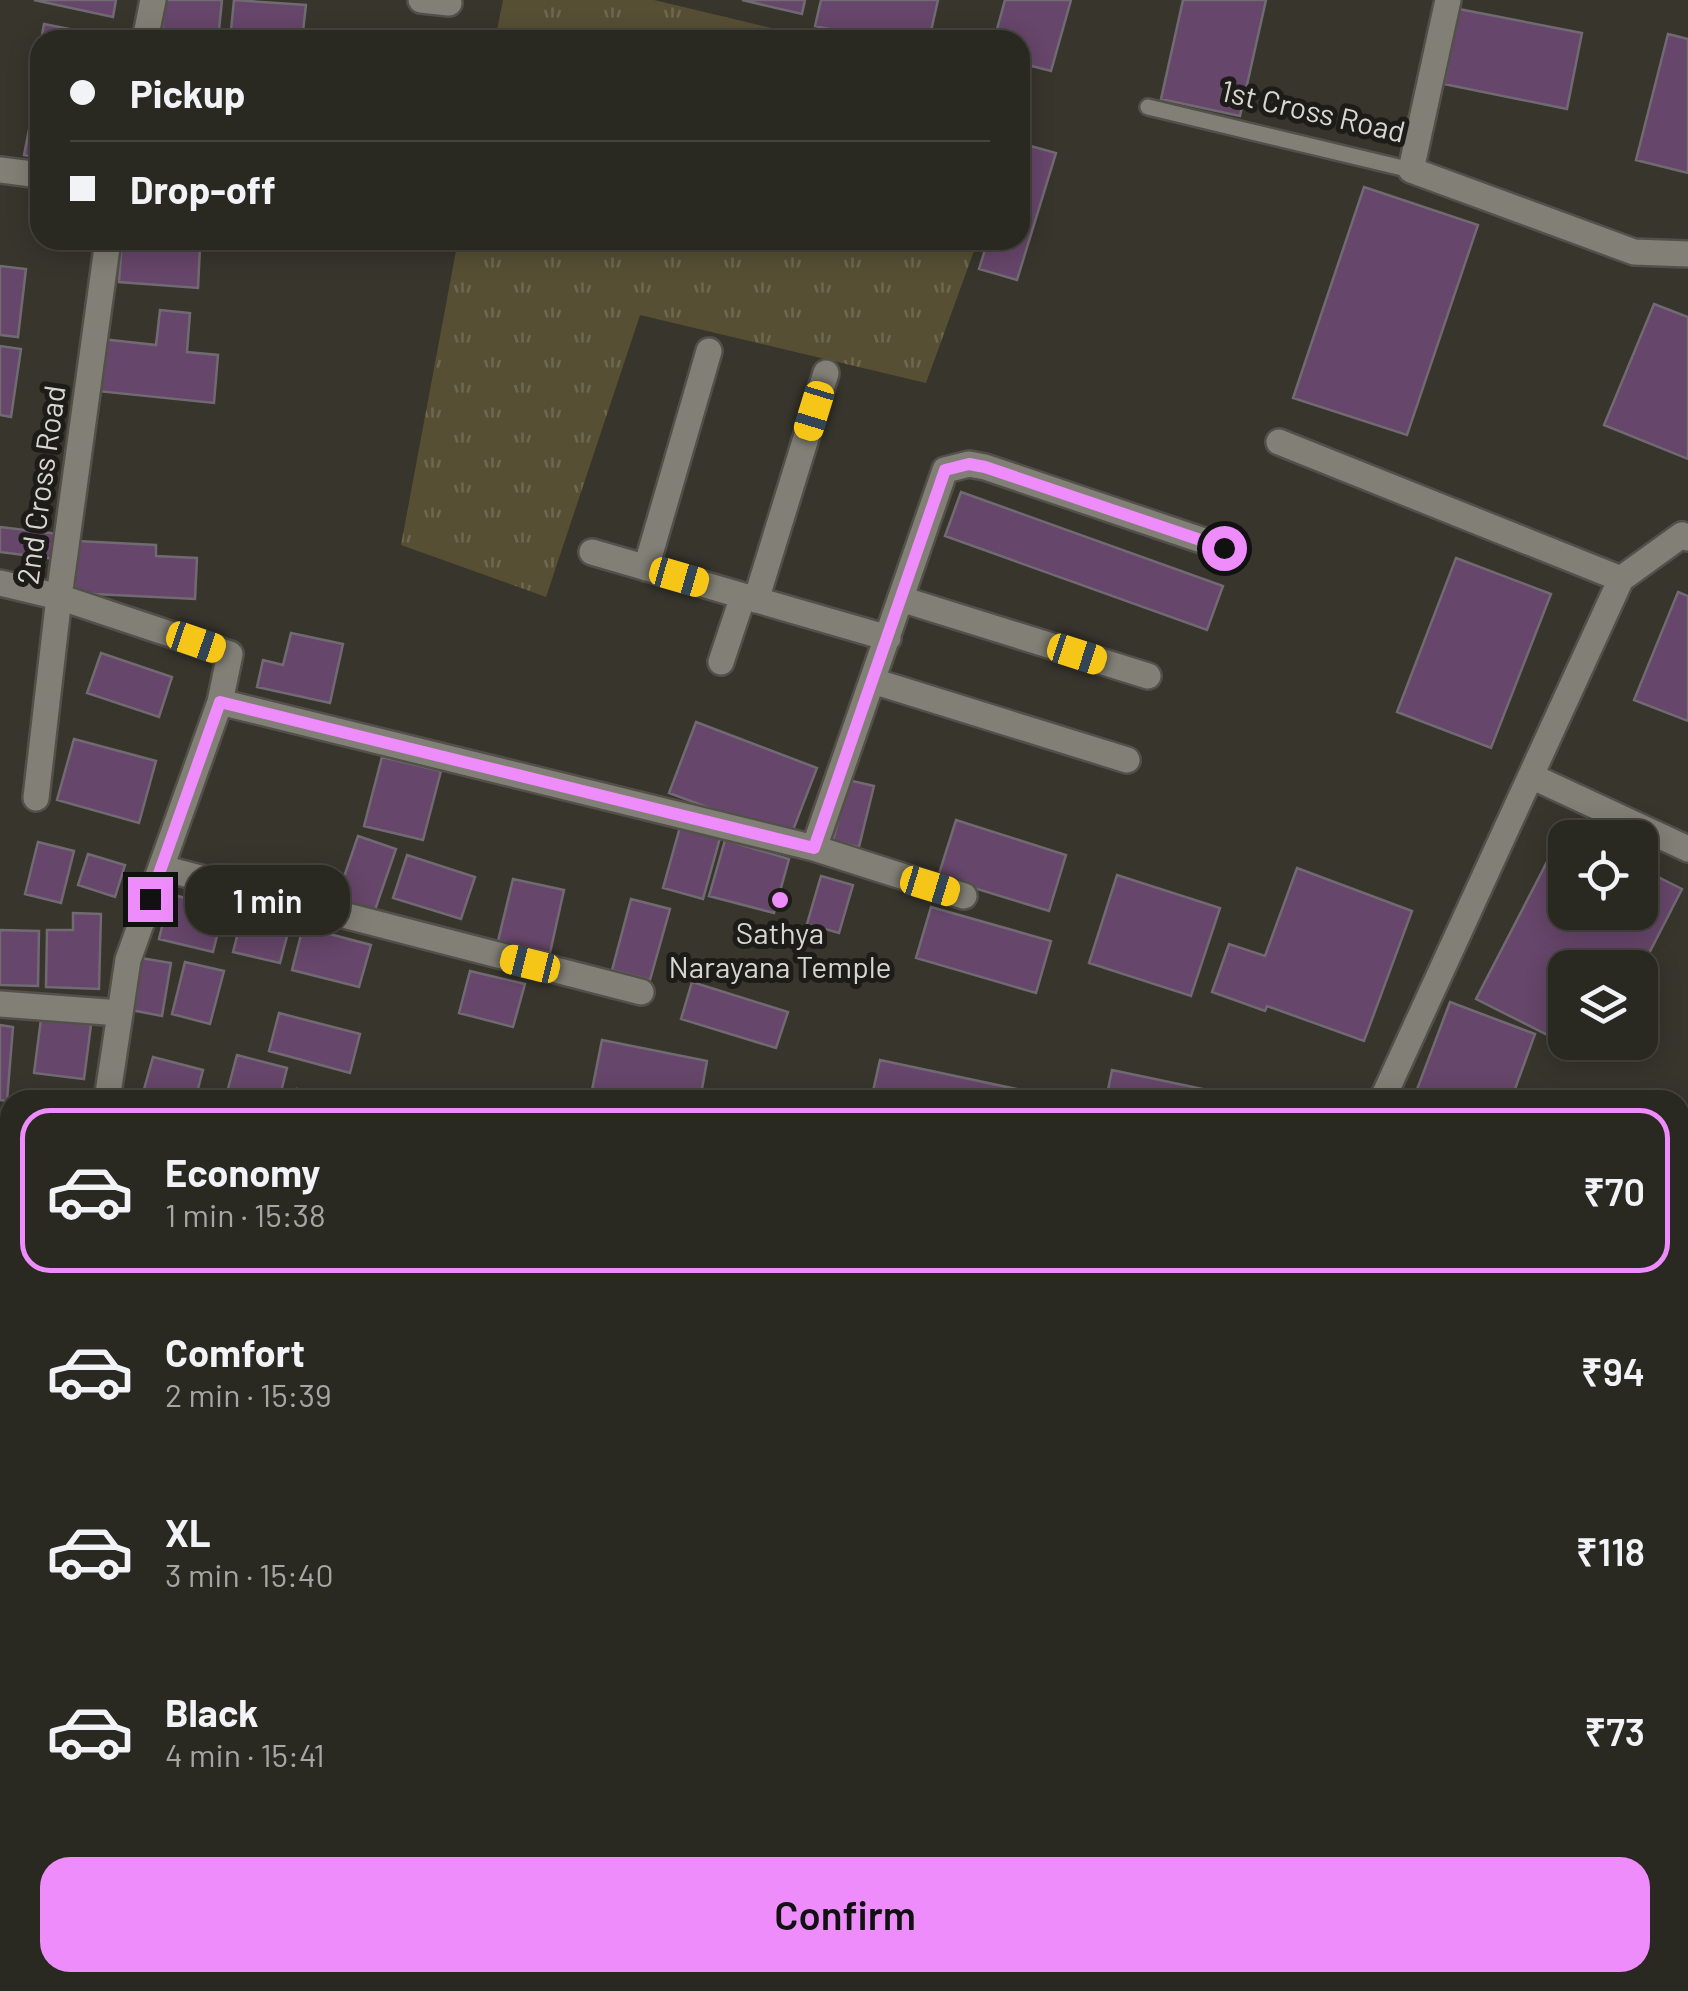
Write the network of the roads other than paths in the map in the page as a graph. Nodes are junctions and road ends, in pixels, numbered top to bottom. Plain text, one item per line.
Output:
1 (154, 0) edge
2 (421, 0) edge
3 (1448, 0) edge
4 (449, 3) dead end
5 (147, 30) edge
6 (1148, 107) dead end
7 (0, 170) edge
8 (1411, 170) junction
9 (30, 174) edge
10 (107, 250) edge
11 (1688, 254) edge
12 (710, 351) dead end
13 (826, 373) dead end
14 (1280, 442) dead end
15 (1688, 538) edge
16 (1224, 548) dead end
17 (592, 552) dead end
18 (646, 568) junction
19 (1621, 579) junction
20 (0, 583) edge
21 (59, 597) junction
22 (750, 598) junction
23 (901, 599) junction
24 (888, 638) junction
25 (721, 662) dead end
26 (1148, 676) dead end
27 (873, 681) junction
28 (220, 702) junction
29 (1128, 760) dead end
30 (1531, 776) junction
31 (36, 798) dead end
32 (814, 848) junction
33 (1688, 849) edge
34 (162, 868) junction
35 (964, 896) dead end
36 (641, 992) dead end
37 (0, 1004) edge
38 (120, 1013) junction
39 (109, 1090) edge
40 (1387, 1090) edge

1 - 5 street
2 - 4 street
3 - 8 street, 1st Cross Road
6 - 8 lane, 1st Cross Road
7 - 9 street
8 - 11 street
10 - 21 street, 2nd Cross Road
12 - 18 street
13 - 22 street
14 - 19 street
15 - 19 street
16 - 23 street
17 - 18 street
18 - 22 street
19 - 30 street
20 - 21 street
21 - 28 street
21 - 31 street, 2nd Cross Road
22 - 24 street
22 - 25 street
23 - 24 street
23 - 26 street
24 - 27 street
27 - 29 street
27 - 32 street
28 - 32 street
28 - 34 street
30 - 33 street
30 - 40 street
32 - 35 street
34 - 36 street
34 - 38 street
37 - 38 street
38 - 39 street

